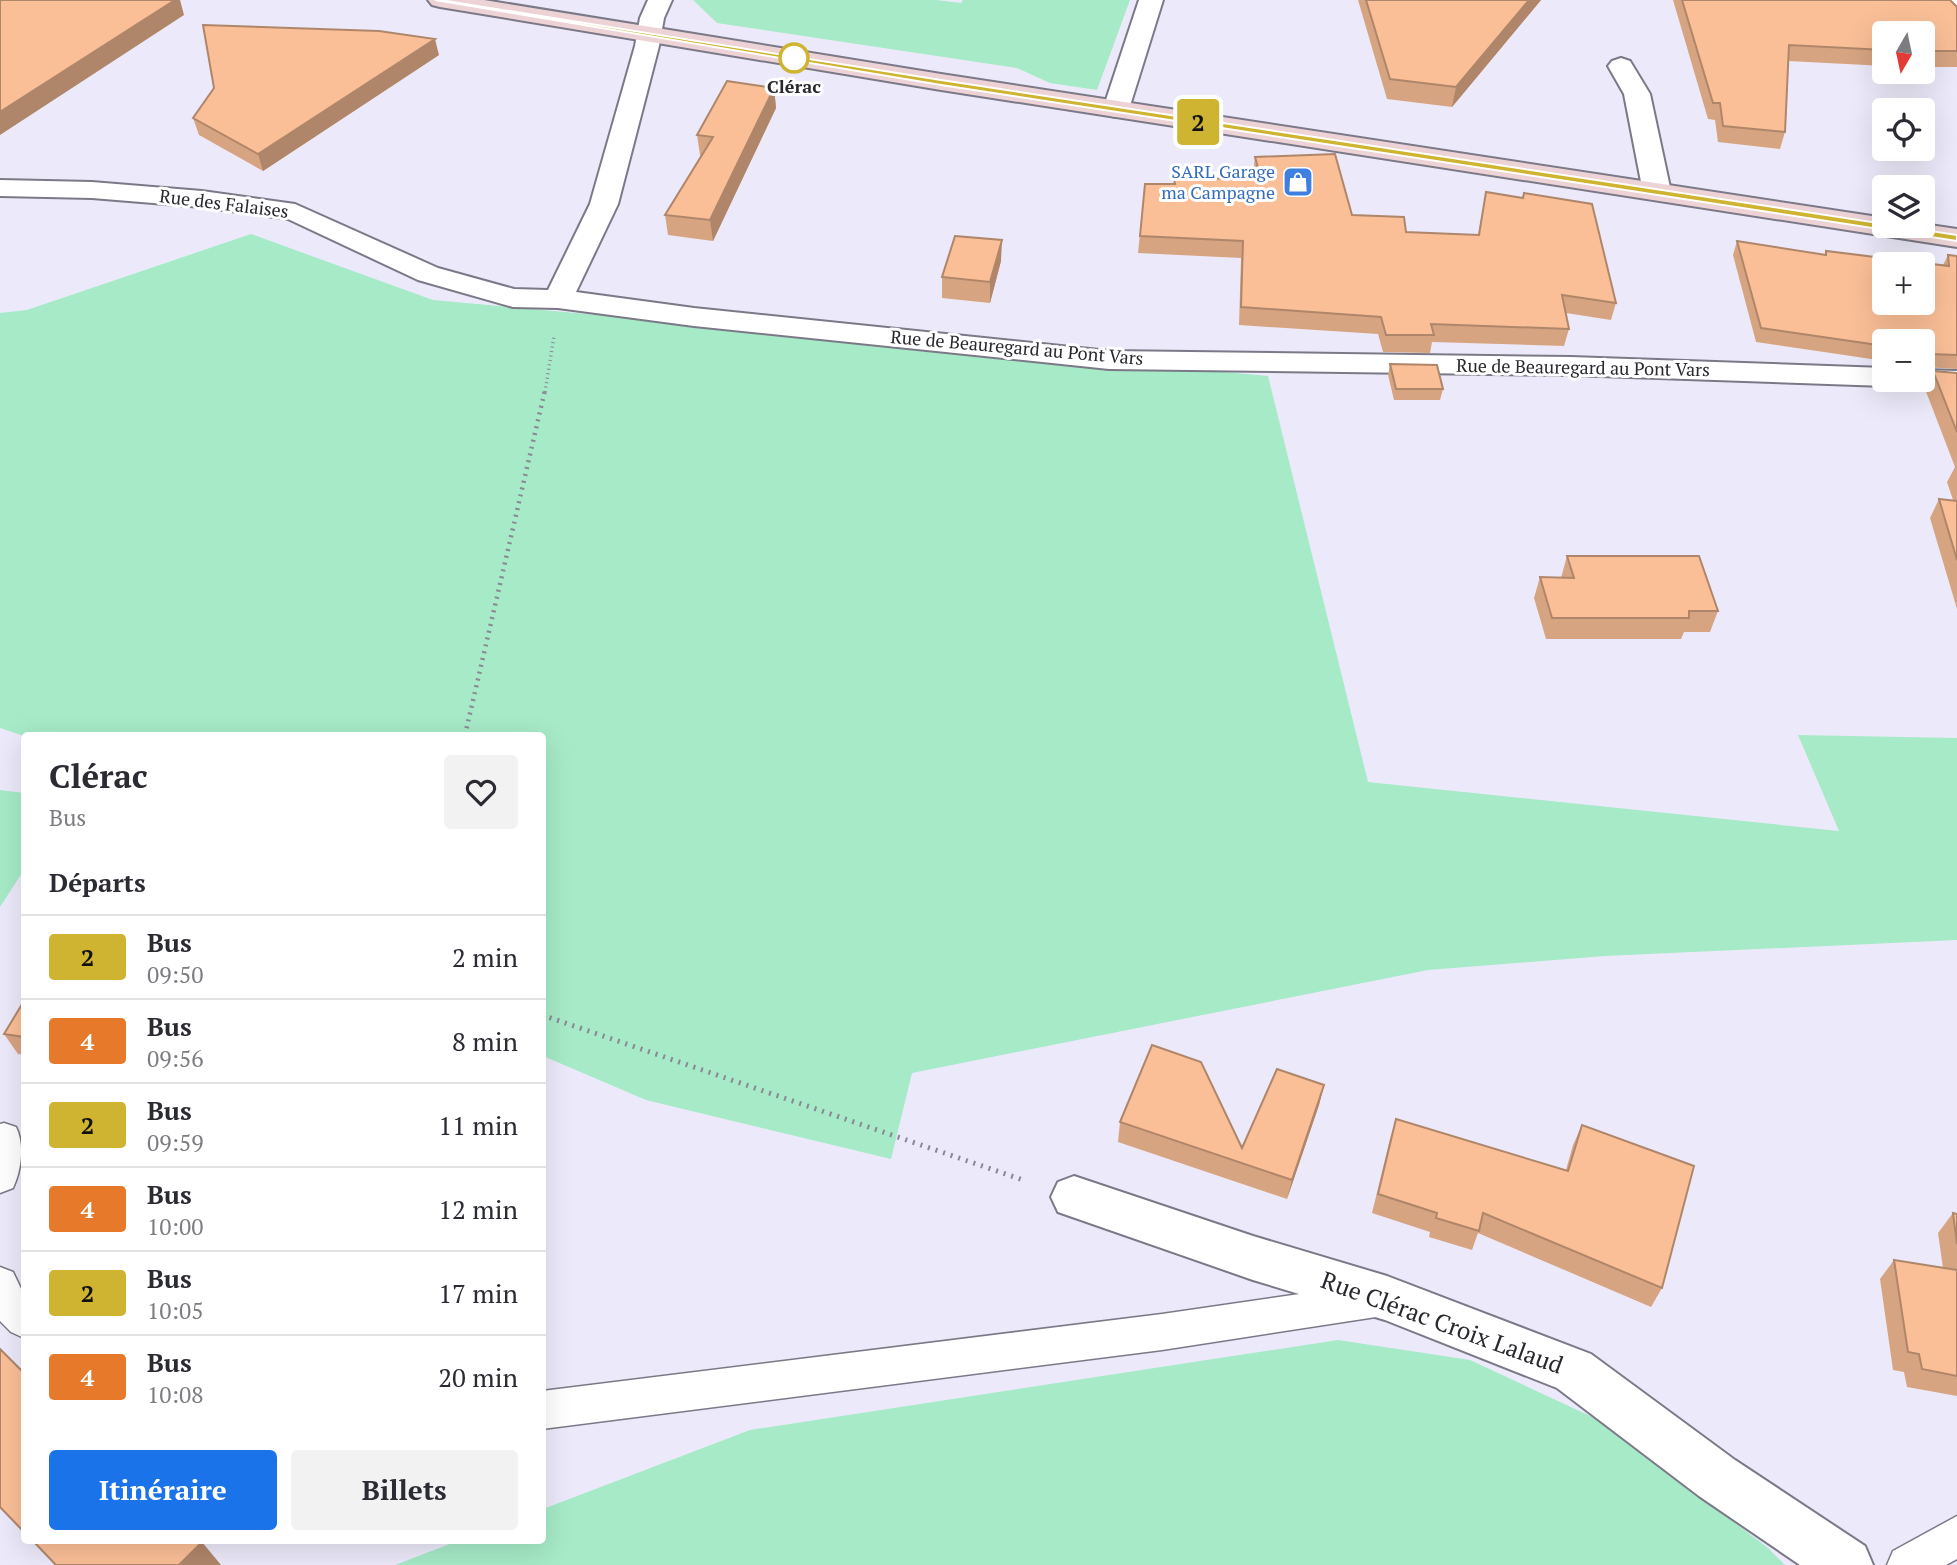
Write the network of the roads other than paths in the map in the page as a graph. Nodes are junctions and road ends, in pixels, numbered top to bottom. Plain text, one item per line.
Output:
1 (440, 0) edge
2 (660, 0) edge
3 (1151, 0) edge
4 (648, 34) junction
5 (1621, 66) dead end
6 (1116, 109) junction
7 (0, 188) edge
8 (1657, 192) junction
9 (1957, 238) edge
10 (558, 299) junction
11 (1872, 377) edge
12 (1935, 379) edge
13 (1957, 380) edge
14 (4, 1138) dead end
15 (0, 1177) edge
16 (1074, 1197) road end
17 (0, 1284) edge
18 (1387, 1298) junction
19 (21, 1317) edge
20 (546, 1409) edge
21 (1957, 1536) edge
22 (1846, 1565) edge
23 (1906, 1565) edge

1 - 4 street
2 - 4 street
3 - 6 street
4 - 6 street
4 - 10 street
5 - 8 street
6 - 8 street
7 - 10 street, Rue des Falaises
8 - 9 street
10 - 11 street, Rue de Beauregard au Pont Vars
12 - 13 street
14 - 15 lane
16 - 18 street, Rue Clérac Croix Lalaud
17 - 19 lane
18 - 20 lane
18 - 22 street, Rue Clérac Croix Lalaud
21 - 23 lane

